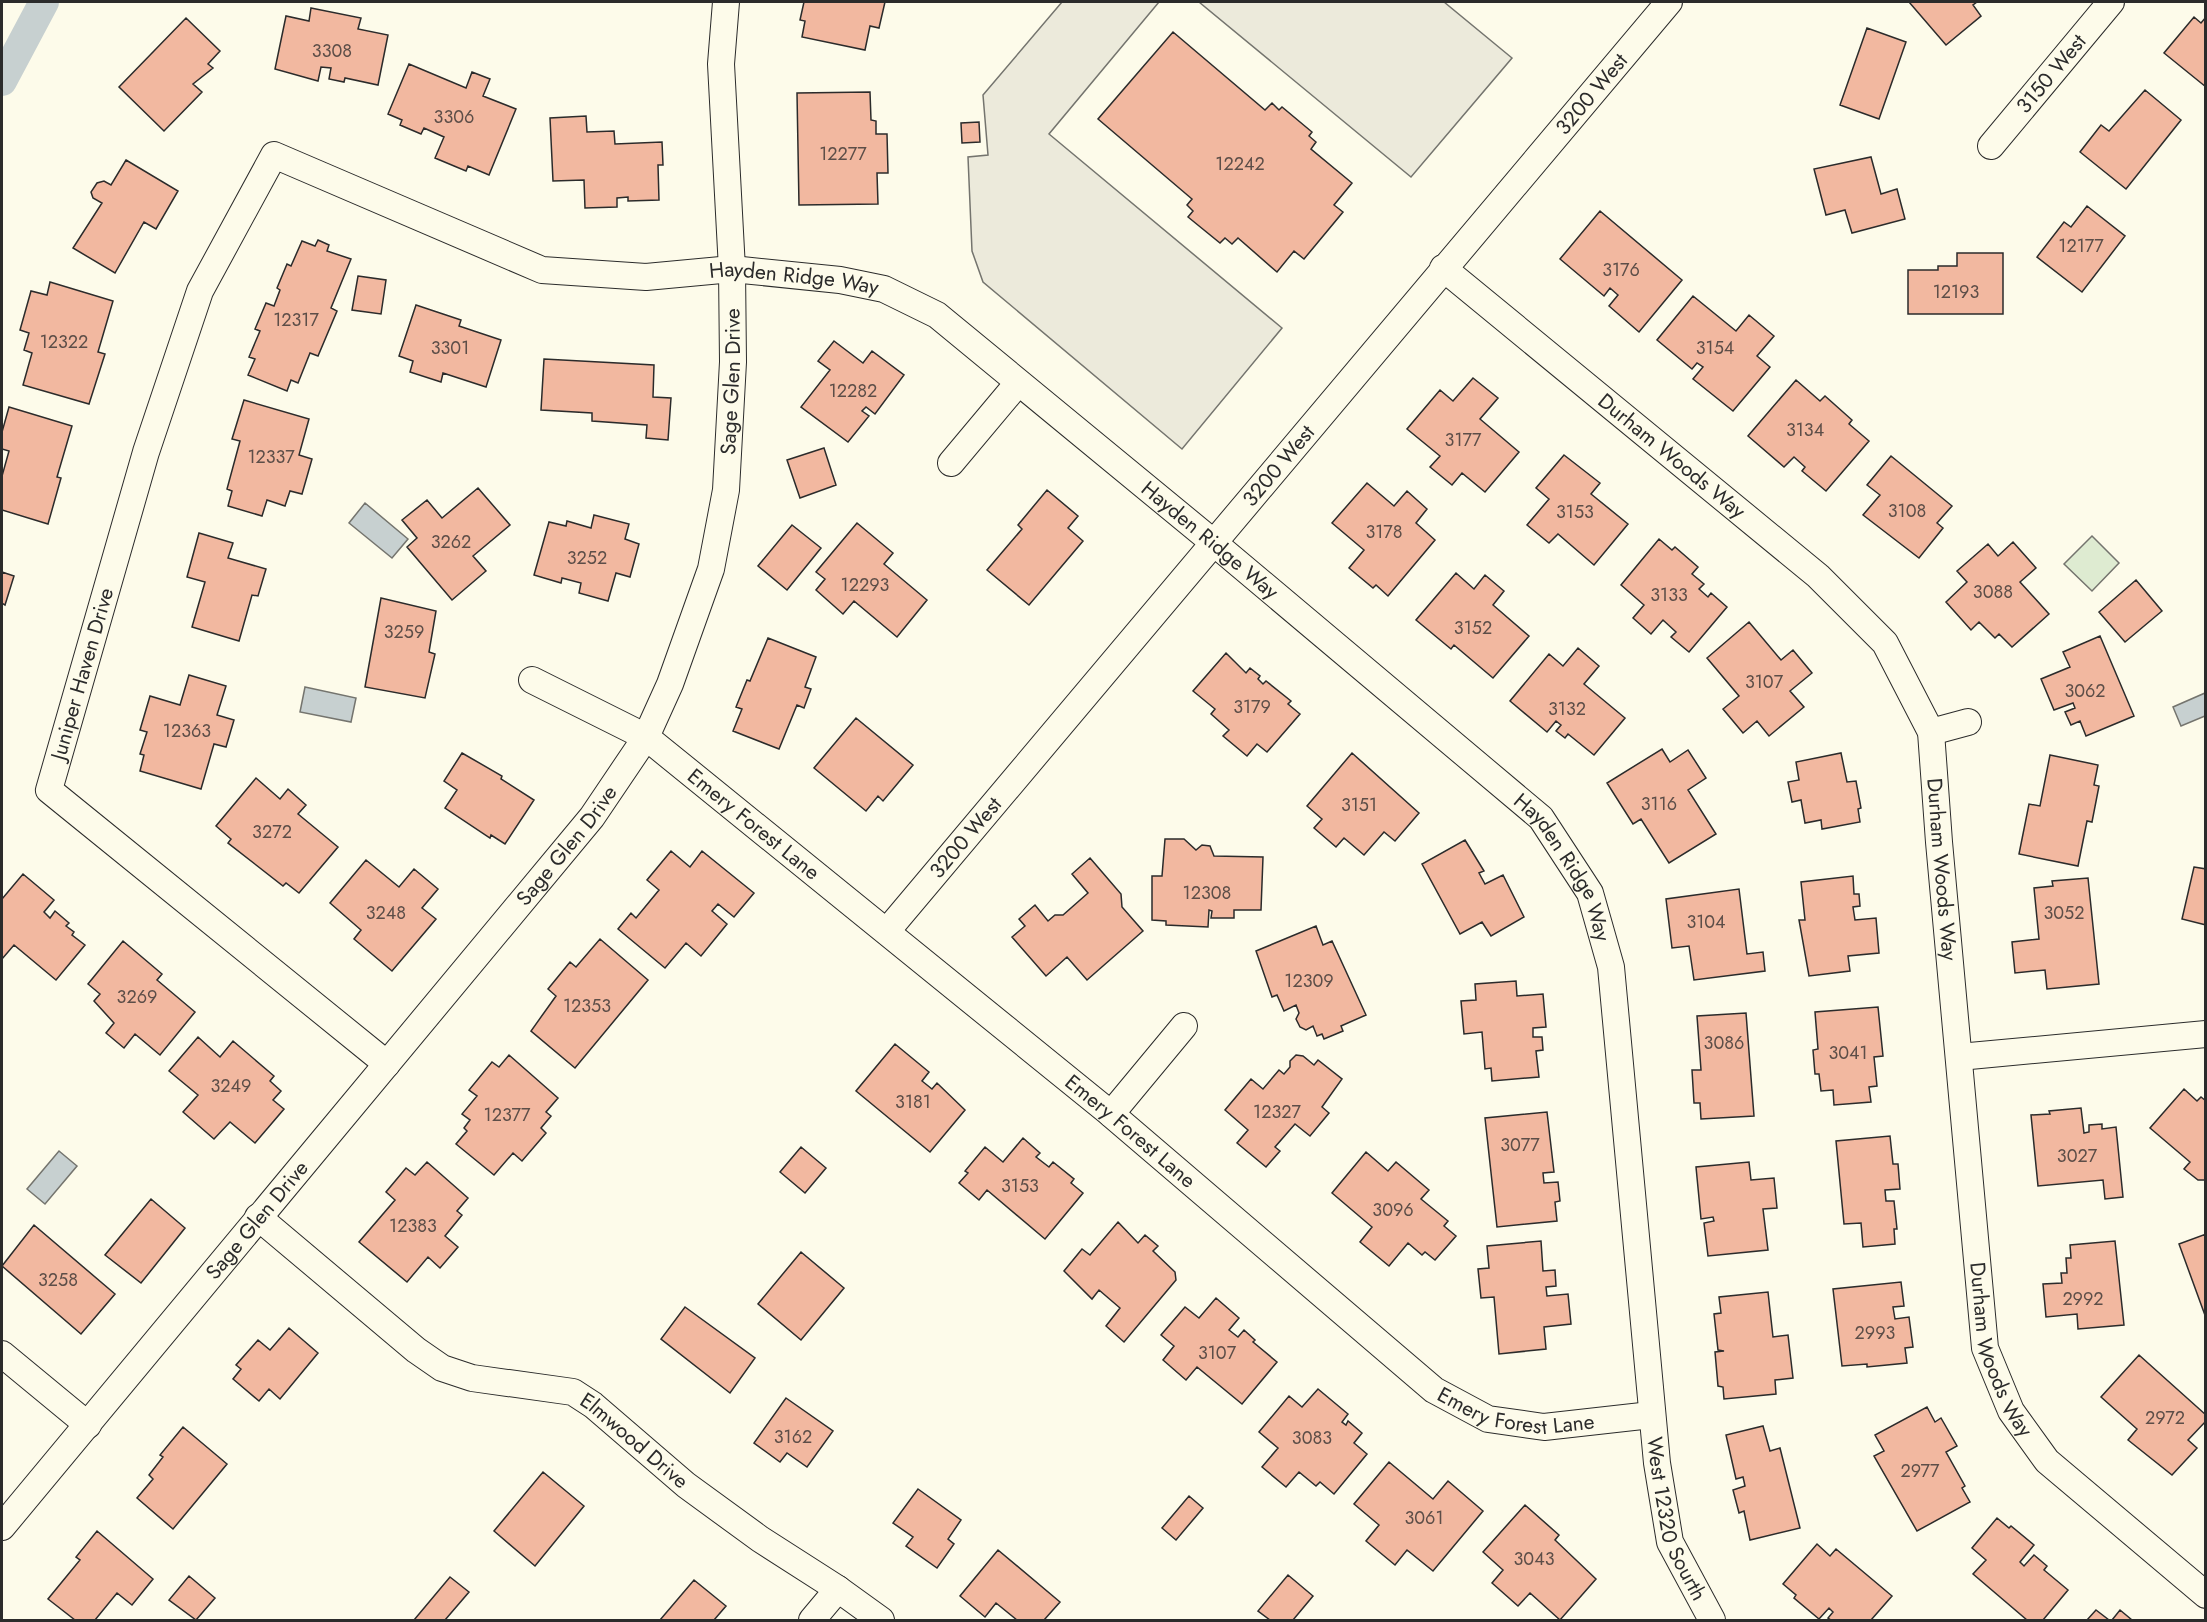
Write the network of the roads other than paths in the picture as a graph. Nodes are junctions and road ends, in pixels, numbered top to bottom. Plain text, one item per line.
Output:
1 (726, 2) edge
2 (1668, 2) edge
3 (2111, 2) edge
4 (1991, 146) dead end
5 (274, 155) joint
6 (1443, 268) junction
7 (732, 269) junction
8 (1018, 383) junction
9 (951, 463) dead end
10 (1214, 543) junction
11 (532, 680) dead end
12 (1968, 722) dead end
13 (1931, 732) junction
14 (646, 737) junction
15 (887, 931) junction
16 (1184, 1026) dead end
17 (2205, 1034) edge
18 (1959, 1057) junction
19 (387, 1064) junction
20 (1111, 1114) junction
21 (258, 1217) junction
22 (2, 1354) edge
23 (1651, 1415) junction
24 (88, 1425) junction
25 (2, 1527) edge
26 (838, 1589) junction
27 (2205, 1595) edge
28 (812, 1620) edge
29 (881, 1620) edge
30 (1712, 1620) edge

1 - 7 street, Sage Glen Drive
2 - 6 street, 3200 West
3 - 4 street, 3150 West
5 - 7 street, Hayden Ridge Way
5 - 19 street, Juniper Haven Drive
6 - 10 street, 3200 West
6 - 13 street, Durham Woods Way
7 - 8 street, Hayden Ridge Way
7 - 14 street, Sage Glen Drive
8 - 9 street
8 - 10 street, Hayden Ridge Way
10 - 15 street, 3200 West
10 - 23 street, Hayden Ridge Way
11 - 14 street, Emery Forest Lane
12 - 13 street
13 - 18 street, Durham Woods Way
14 - 15 street, Emery Forest Lane
14 - 19 street, Sage Glen Drive
15 - 20 street, Emery Forest Lane
16 - 20 street
17 - 18 street
18 - 27 street, Durham Woods Way
19 - 21 street, Sage Glen Drive
20 - 23 street, Emery Forest Lane
21 - 24 street, Sage Glen Drive
21 - 26 street, Elmwood Drive
22 - 24 street
23 - 30 street, West 12320 Sourth
24 - 25 street, Sage Glen Drive
26 - 28 street
26 - 29 street, Elmwood Drive

